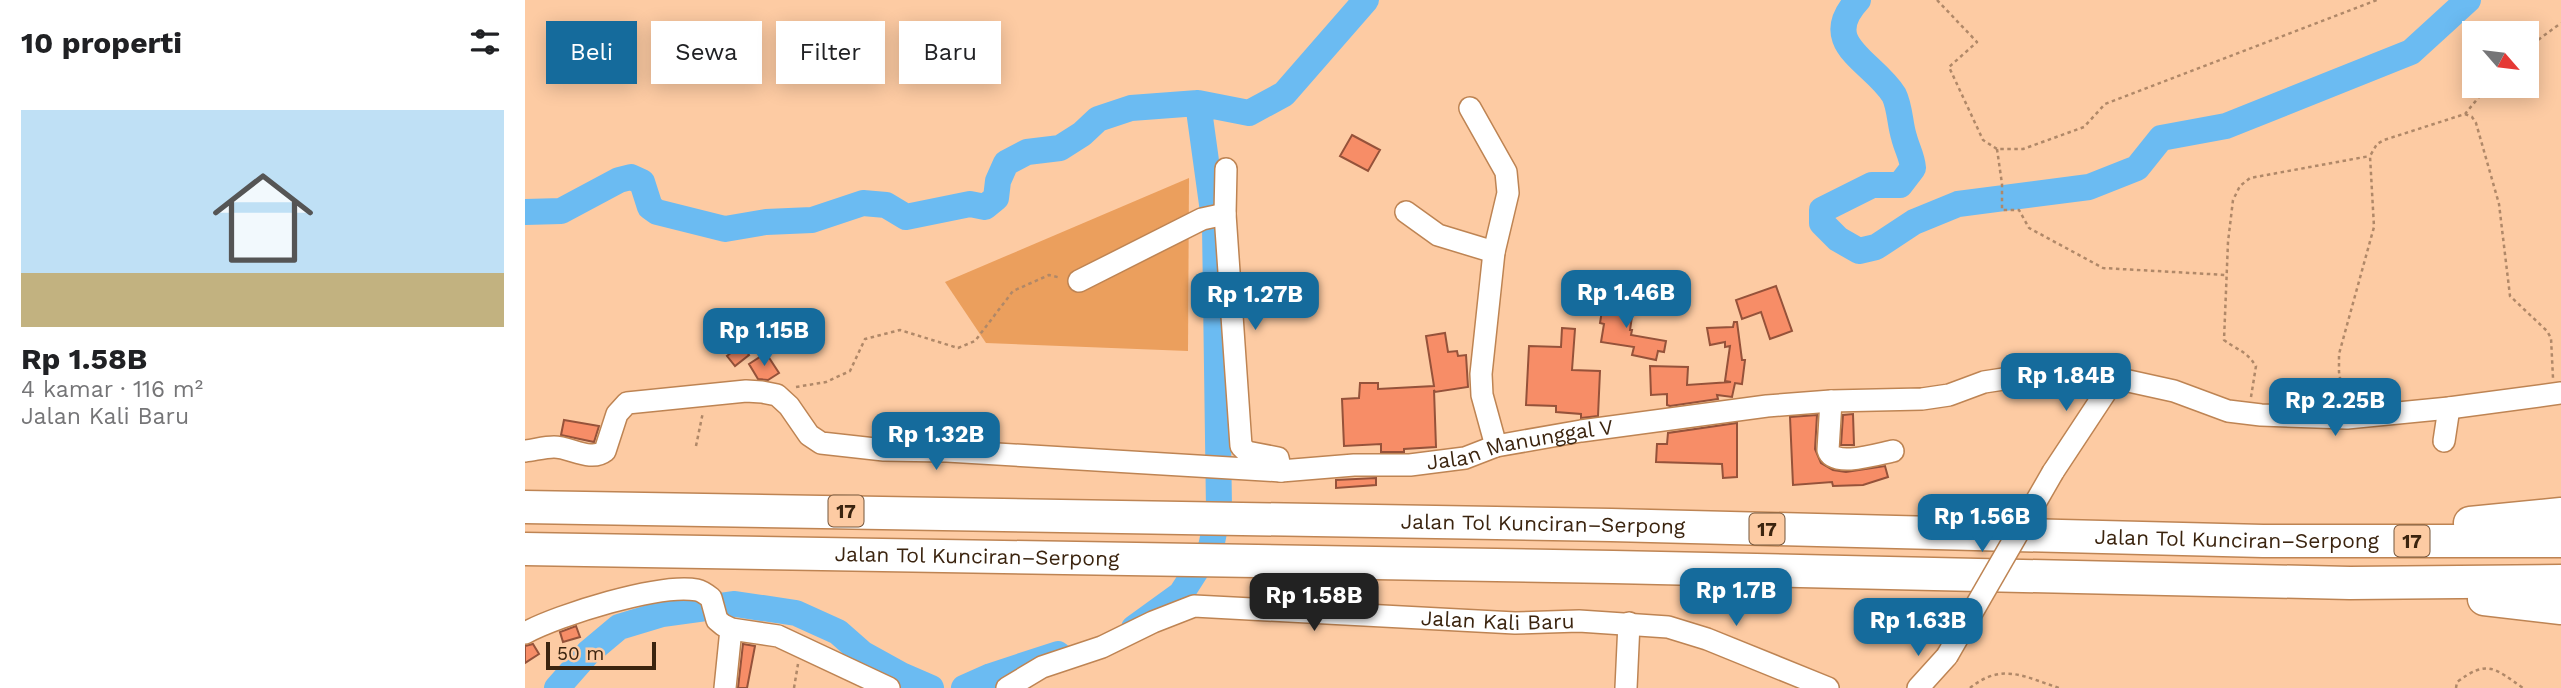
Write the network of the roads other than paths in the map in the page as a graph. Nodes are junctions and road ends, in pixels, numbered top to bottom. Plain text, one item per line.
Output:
1 (1470, 108) dead end
2 (1226, 169) dead end
3 (1406, 212) dead end
4 (1215, 216) junction
5 (1494, 252) junction
6 (1079, 281) road end
7 (2115, 378) junction
8 (2558, 394) edge
9 (1831, 401) junction
10 (2449, 408) junction
11 (2444, 441) dead end
12 (1496, 446) junction
13 (525, 451) edge
14 (1893, 451) dead end
15 (1272, 470) junction
16 (525, 507) edge
17 (2561, 514) edge
18 (2263, 541) junction
19 (2561, 541) edge
20 (525, 549) edge
21 (2561, 581) edge
22 (2350, 583) junction
23 (2561, 608) edge
24 (1629, 623) junction
25 (724, 624) junction
26 (525, 633) edge
27 (725, 688) edge
28 (889, 688) edge
29 (1007, 688) edge
30 (1626, 688) edge
31 (1828, 688) edge
32 (1918, 688) edge

1 - 5 street
2 - 4 street
3 - 5 street
4 - 6 street
4 - 15 street
5 - 12 street
7 - 9 street, Jalan Manunggal V
7 - 10 street, Jalan Manunggal V
7 - 32 street, bridge
8 - 10 street, Jalan Manunggal V
9 - 12 street, Jalan Manunggal V
9 - 14 street
10 - 11 street
12 - 15 street, Jalan Manunggal V
13 - 15 street, Jalan Manunggal V
16 - 18 highway, Jalan Tol Kunciran–Serpong / 17
17 - 18 highway
18 - 19 highway, Jalan Tol Kunciran–Serpong / 17
20 - 22 highway, Jalan Tol Kunciran–Serpong / 17
21 - 22 highway, Jalan Tol Kunciran–Serpong / 17
22 - 23 highway
24 - 29 street, Jalan Kali Baru
24 - 30 street
24 - 31 street, Jalan Kali Baru
25 - 26 street
25 - 27 street
25 - 28 street

